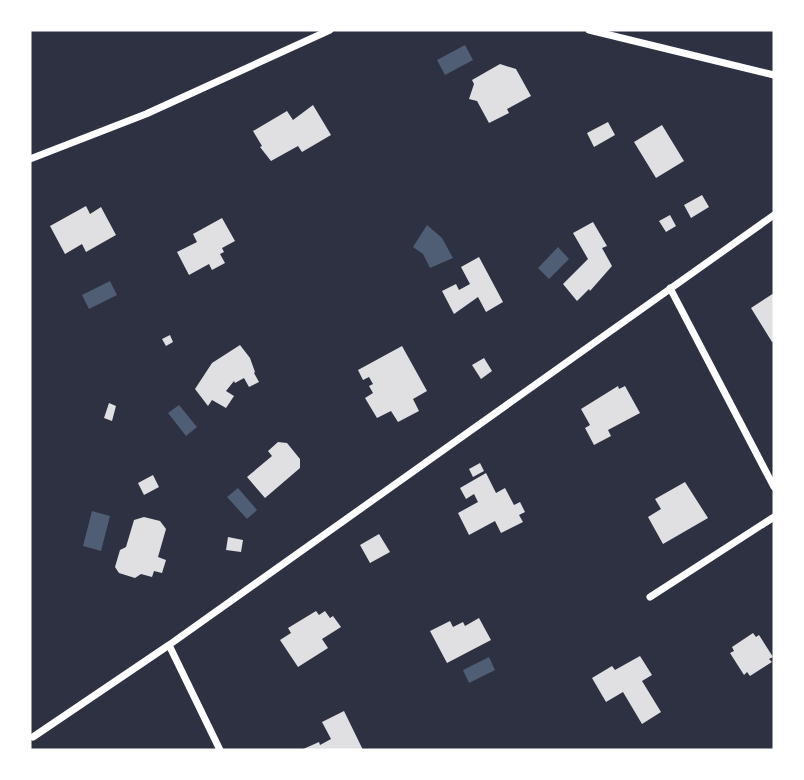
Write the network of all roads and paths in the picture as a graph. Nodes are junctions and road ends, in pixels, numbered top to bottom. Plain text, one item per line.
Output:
1 (330, 30) edge
2 (589, 30) edge
3 (774, 75) edge
4 (30, 159) edge
5 (774, 215) edge
6 (670, 288) junction
7 (774, 487) edge
8 (774, 517) edge
9 (650, 597) dead end
10 (169, 645) junction
11 (33, 737) dead end
12 (220, 750) edge

1 - 4 street
2 - 3 street
5 - 6 street
6 - 7 street
6 - 10 street
8 - 9 street
10 - 11 street
10 - 12 street

